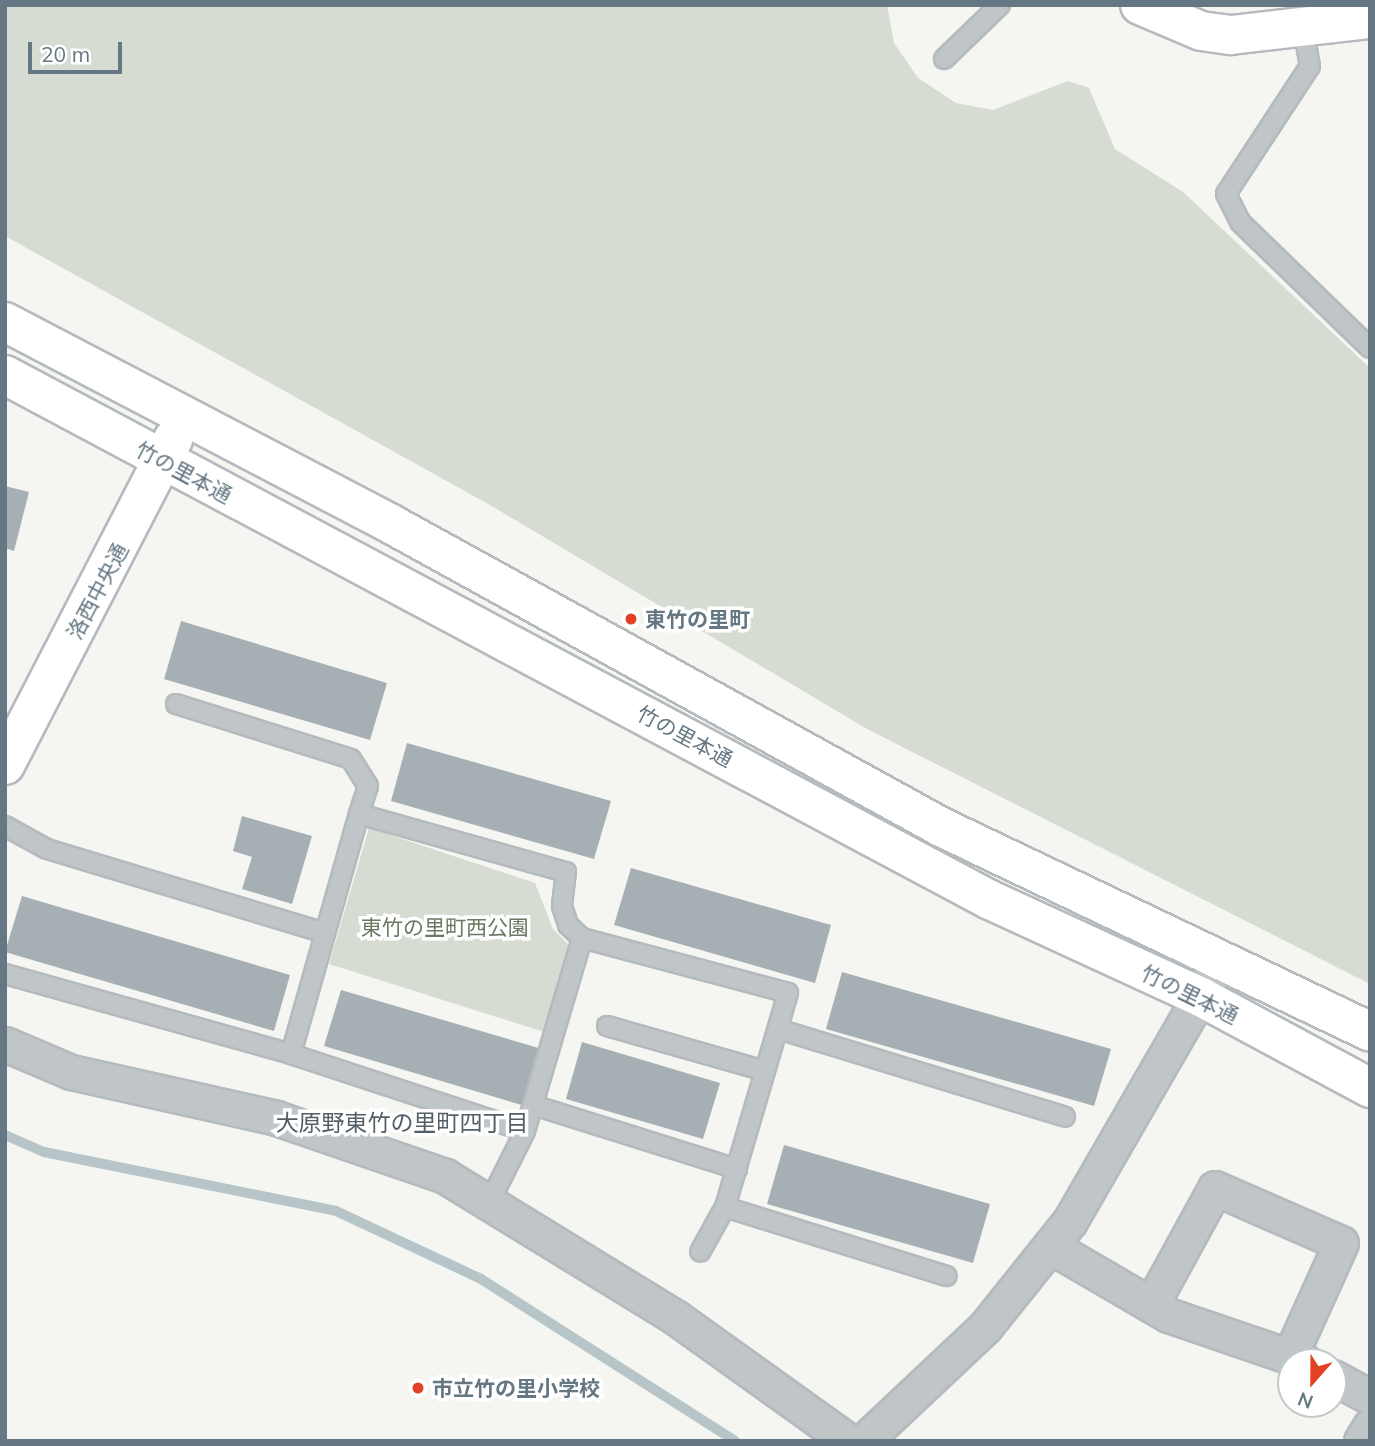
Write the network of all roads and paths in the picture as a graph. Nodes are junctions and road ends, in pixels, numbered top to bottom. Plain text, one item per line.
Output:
1 (1000, 5) edge
2 (1140, 5) edge
3 (1369, 20) edge
4 (1303, 27) junction
5 (944, 59) dead end
6 (5, 323) edge
7 (1370, 348) edge
8 (5, 375) edge
9 (185, 415) junction
10 (162, 460) junction
11 (176, 704) dead end
12 (5, 765) edge
13 (359, 814) junction
14 (5, 826) edge
15 (326, 933) junction
16 (582, 938) junction
17 (1220, 960) junction
18 (5, 974) edge
19 (1201, 997) junction
20 (607, 1026) dead end
21 (778, 1029) junction
22 (1370, 1032) edge
23 (5, 1044) edge
24 (291, 1054) junction
25 (765, 1071) junction
26 (1370, 1088) edge
27 (533, 1105) junction
28 (1065, 1117) dead end
29 (525, 1131) junction
30 (737, 1169) junction
31 (489, 1203) junction
32 (725, 1208) junction
33 (1050, 1245) junction
34 (700, 1252) dead end
35 (947, 1276) dead end
36 (1151, 1305) junction
37 (1302, 1348) edge
38 (1277, 1351) edge
39 (1347, 1385) edge
40 (1370, 1397) edge
41 (1370, 1426) edge
42 (848, 1441) edge
43 (864, 1441) edge
44 (1361, 1441) edge

1 - 5 lane
2 - 4 street
3 - 4 street
4 - 7 lane
6 - 9 street, 竹の里本通
8 - 10 street, 竹の里本通
9 - 10 street, 洛西中央通
9 - 17 street, 竹の里本通
10 - 12 street, 洛西中央通
10 - 19 street, 竹の里本通
11 - 13 lane
13 - 15 lane
13 - 16 lane
14 - 15 lane
15 - 24 lane
16 - 21 lane
16 - 27 lane
17 - 19 street
17 - 22 street, 竹の里本通
18 - 24 lane
19 - 26 street, 竹の里本通
19 - 33 street
20 - 25 lane
21 - 25 lane
21 - 28 lane
23 - 31 street
24 - 29 lane
25 - 30 lane
27 - 29 lane
27 - 30 lane
29 - 31 lane
30 - 32 lane
31 - 42 street
32 - 34 lane
32 - 35 lane
33 - 36 street
33 - 43 street
36 - 37 street
36 - 38 street
39 - 40 street
41 - 44 street

